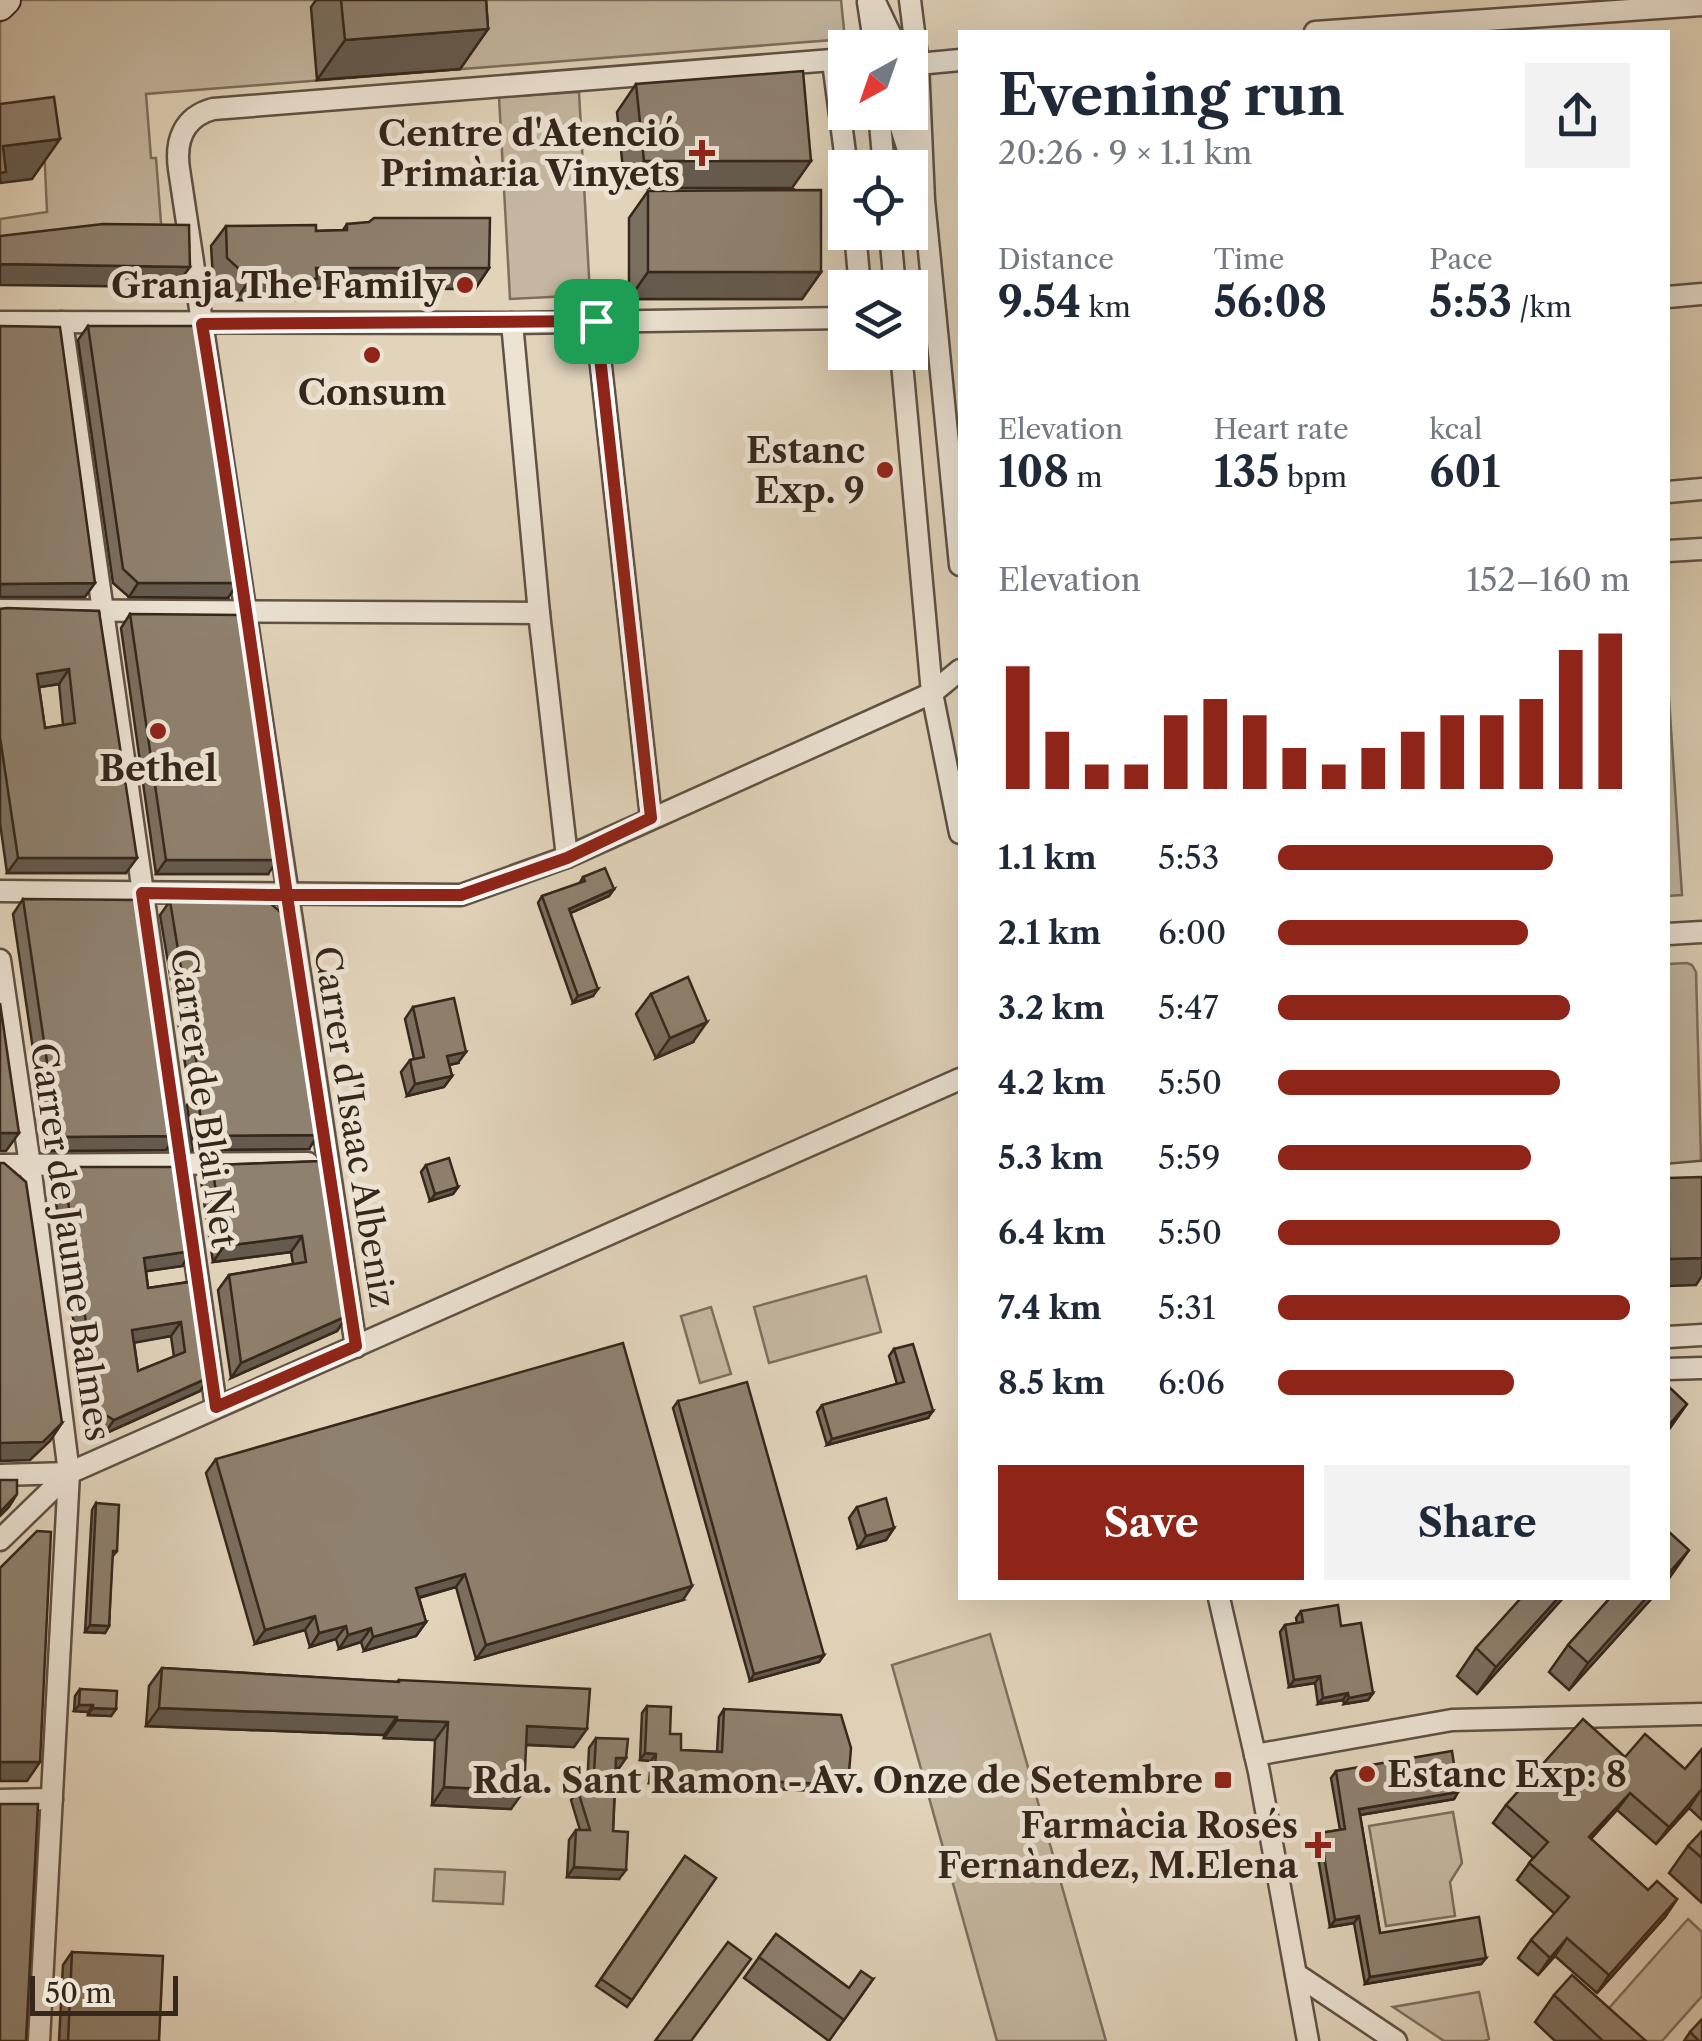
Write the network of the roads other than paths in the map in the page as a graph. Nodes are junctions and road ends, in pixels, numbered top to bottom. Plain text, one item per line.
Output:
1 (6, 0) edge
2 (871, 0) edge
3 (910, 0) edge
4 (1702, 5) edge
5 (0, 6) edge
6 (1469, 27) edge
7 (874, 30) edge
8 (887, 30) edge
9 (912, 30) edge
10 (1377, 30) edge
11 (958, 60) edge
12 (928, 61) edge
13 (828, 62) edge
14 (928, 241) edge
15 (1702, 294) edge
16 (1670, 297) edge
17 (928, 313) edge
18 (935, 313) junction
19 (828, 318) edge
20 (596, 321) junction
21 (0, 322) edge
22 (62, 322) junction
23 (512, 323) junction
24 (202, 324) junction
25 (904, 370) edge
26 (952, 406) edge
27 (1702, 488) edge
28 (1670, 492) edge
29 (958, 525) edge
30 (1702, 550) edge
31 (1670, 551) edge
32 (0, 610) edge
33 (101, 610) junction
34 (247, 613) junction
35 (539, 613) junction
36 (958, 672) edge
37 (932, 693) junction
38 (651, 818) junction
39 (958, 823) edge
40 (567, 858) junction
41 (0, 891) edge
42 (142, 893) junction
43 (287, 895) junction
44 (1702, 932) edge
45 (1670, 934) edge
46 (0, 960) edge
47 (958, 1080) edge
48 (326, 1162) junction
49 (181, 1163) junction
50 (0, 1165) edge
51 (30, 1165) junction
52 (1702, 1172) edge
53 (1670, 1175) edge
54 (1702, 1335) edge
55 (1670, 1336) edge
56 (356, 1346) junction
57 (1702, 1368) edge
58 (1670, 1369) edge
59 (216, 1407) junction
60 (69, 1473) junction
61 (0, 1474) edge
62 (0, 1540) edge
63 (1219, 1600) edge
64 (1702, 1714) edge
65 (1255, 1754) junction
66 (52, 1799) junction
67 (0, 1800) edge
68 (1296, 1974) junction
69 (39, 2041) edge
70 (1308, 2041) edge
71 (1396, 2041) edge

1 - 5 street
2 - 7 street
2 - 8 street
3 - 9 street
4 - 6 street
6 - 10 street
11 - 12 street
13 - 24 street, Carrer d'Isaac Albeniz
14 - 18 street
15 - 16 street
17 - 18 street
18 - 26 street
19 - 20 street
20 - 23 street
20 - 38 street
21 - 22 street
22 - 24 street
22 - 33 street, Carrer de Blai Net
23 - 24 street
23 - 35 street
24 - 34 street, Carrer d'Isaac Albeniz
25 - 37 street
26 - 29 street
27 - 28 street
30 - 31 street
32 - 33 street
33 - 34 street
33 - 42 street, Carrer de Blai Net
34 - 35 street
34 - 43 street, Carrer d'Isaac Albeniz
35 - 40 street
36 - 37 street
37 - 38 street
37 - 39 street
38 - 40 street
40 - 43 street
41 - 42 street
42 - 43 street
42 - 49 street, Carrer de Blai Net
43 - 48 street, Carrer d'Isaac Albeniz
44 - 45 street
46 - 51 street, Carrer de Jaume Balmes
47 - 56 street
48 - 49 street
48 - 56 street, Carrer d'Isaac Albeniz
49 - 51 street
49 - 59 street, Carrer de Blai Net
50 - 51 street
51 - 60 street, Carrer de Jaume Balmes
52 - 53 street
54 - 55 street
56 - 59 street
57 - 58 street
59 - 60 street
60 - 61 street
60 - 62 street
60 - 66 street, Carrer de Jaume Balmes
63 - 65 street
64 - 65 street
65 - 68 street
66 - 67 street
66 - 69 street, Carrer de Jaume Balmes
68 - 70 street
68 - 71 street

